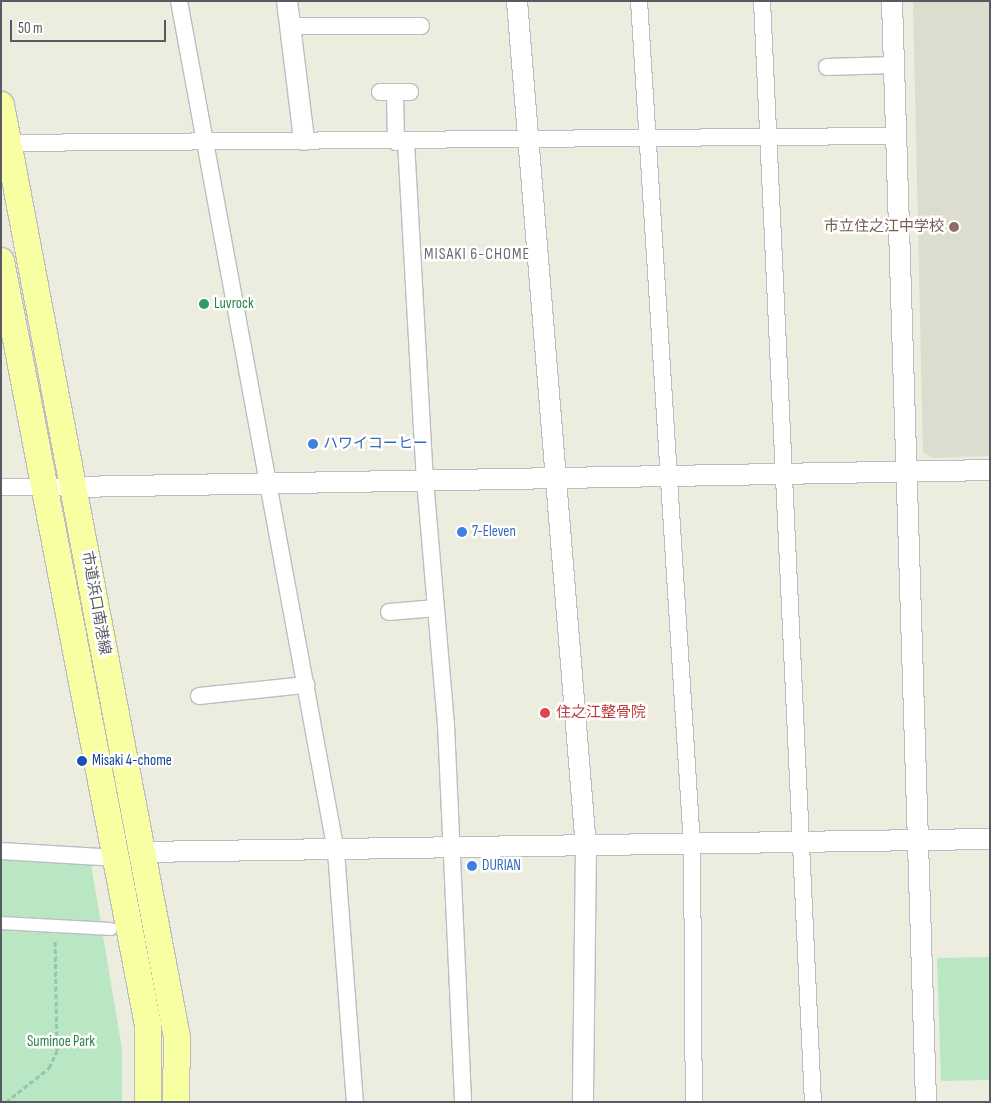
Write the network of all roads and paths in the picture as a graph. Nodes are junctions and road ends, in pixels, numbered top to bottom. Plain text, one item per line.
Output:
1 (179, 1) edge
2 (287, 1) edge
3 (517, 1) edge
4 (638, 1) edge
5 (762, 1) edge
6 (892, 1) edge
7 (290, 26) junction
8 (421, 26) dead end
9 (894, 65) junction
10 (827, 67) dead end
11 (395, 92) dead end
12 (1, 105) edge
13 (896, 136) junction
14 (648, 137) junction
15 (770, 138) junction
16 (304, 140) junction
17 (528, 140) junction
18 (206, 141) junction
19 (401, 142) junction
20 (5, 143) edge
21 (1, 261) edge
22 (990, 470) edge
23 (910, 473) junction
24 (668, 476) junction
25 (783, 476) junction
26 (556, 477) junction
27 (425, 480) junction
28 (269, 482) junction
29 (43, 486) junction
30 (1, 487) edge
31 (74, 487) junction
32 (436, 608) junction
33 (388, 612) dead end
34 (306, 685) junction
35 (199, 696) dead end
36 (990, 838) edge
37 (919, 840) junction
38 (801, 842) junction
39 (692, 845) junction
40 (586, 848) junction
41 (451, 849) junction
42 (1, 850) edge
43 (336, 851) junction
44 (129, 855) junction
45 (1, 923) edge
46 (54, 925) junction
47 (111, 929) dead end
48 (6, 1102) edge
49 (148, 1102) edge
50 (176, 1102) edge
51 (355, 1102) edge
52 (463, 1102) edge
53 (583, 1102) edge
54 (694, 1102) edge
55 (813, 1102) edge
56 (926, 1102) edge

1 - 18 street
2 - 7 street
3 - 17 street
4 - 14 street
5 - 15 street
6 - 9 street
7 - 8 street
7 - 16 street
9 - 10 street
9 - 13 street
11 - 19 street
12 - 20 main road, 市道浜口南港線
13 - 15 street
13 - 23 street
14 - 15 street
14 - 17 street
14 - 24 street
15 - 25 street
16 - 18 street
16 - 19 street
17 - 19 street
17 - 26 street
18 - 20 street
18 - 28 street
19 - 27 street
20 - 31 main road, 市道浜口南港線
21 - 29 main road, 市道浜口南港線
22 - 23 street
23 - 25 street
23 - 37 street
24 - 25 street
24 - 26 street
24 - 39 street
25 - 38 street
26 - 27 street
26 - 40 street
27 - 28 street
27 - 32 street
28 - 31 street
28 - 34 street
29 - 30 street
29 - 31 street
29 - 44 main road, 市道浜口南港線
31 - 44 main road, 市道浜口南港線
32 - 33 street
32 - 41 street
34 - 35 street
34 - 43 street
36 - 37 street
37 - 38 street
37 - 56 street
38 - 39 street
38 - 55 street
39 - 40 street
39 - 54 street
40 - 41 street
40 - 53 street
41 - 43 street
41 - 52 street
42 - 44 street
43 - 44 street
43 - 51 street
44 - 49 main road, 市道浜口南港線
44 - 50 main road, 市道浜口南港線
45 - 46 street
46 - 47 street
46 - 48 path

